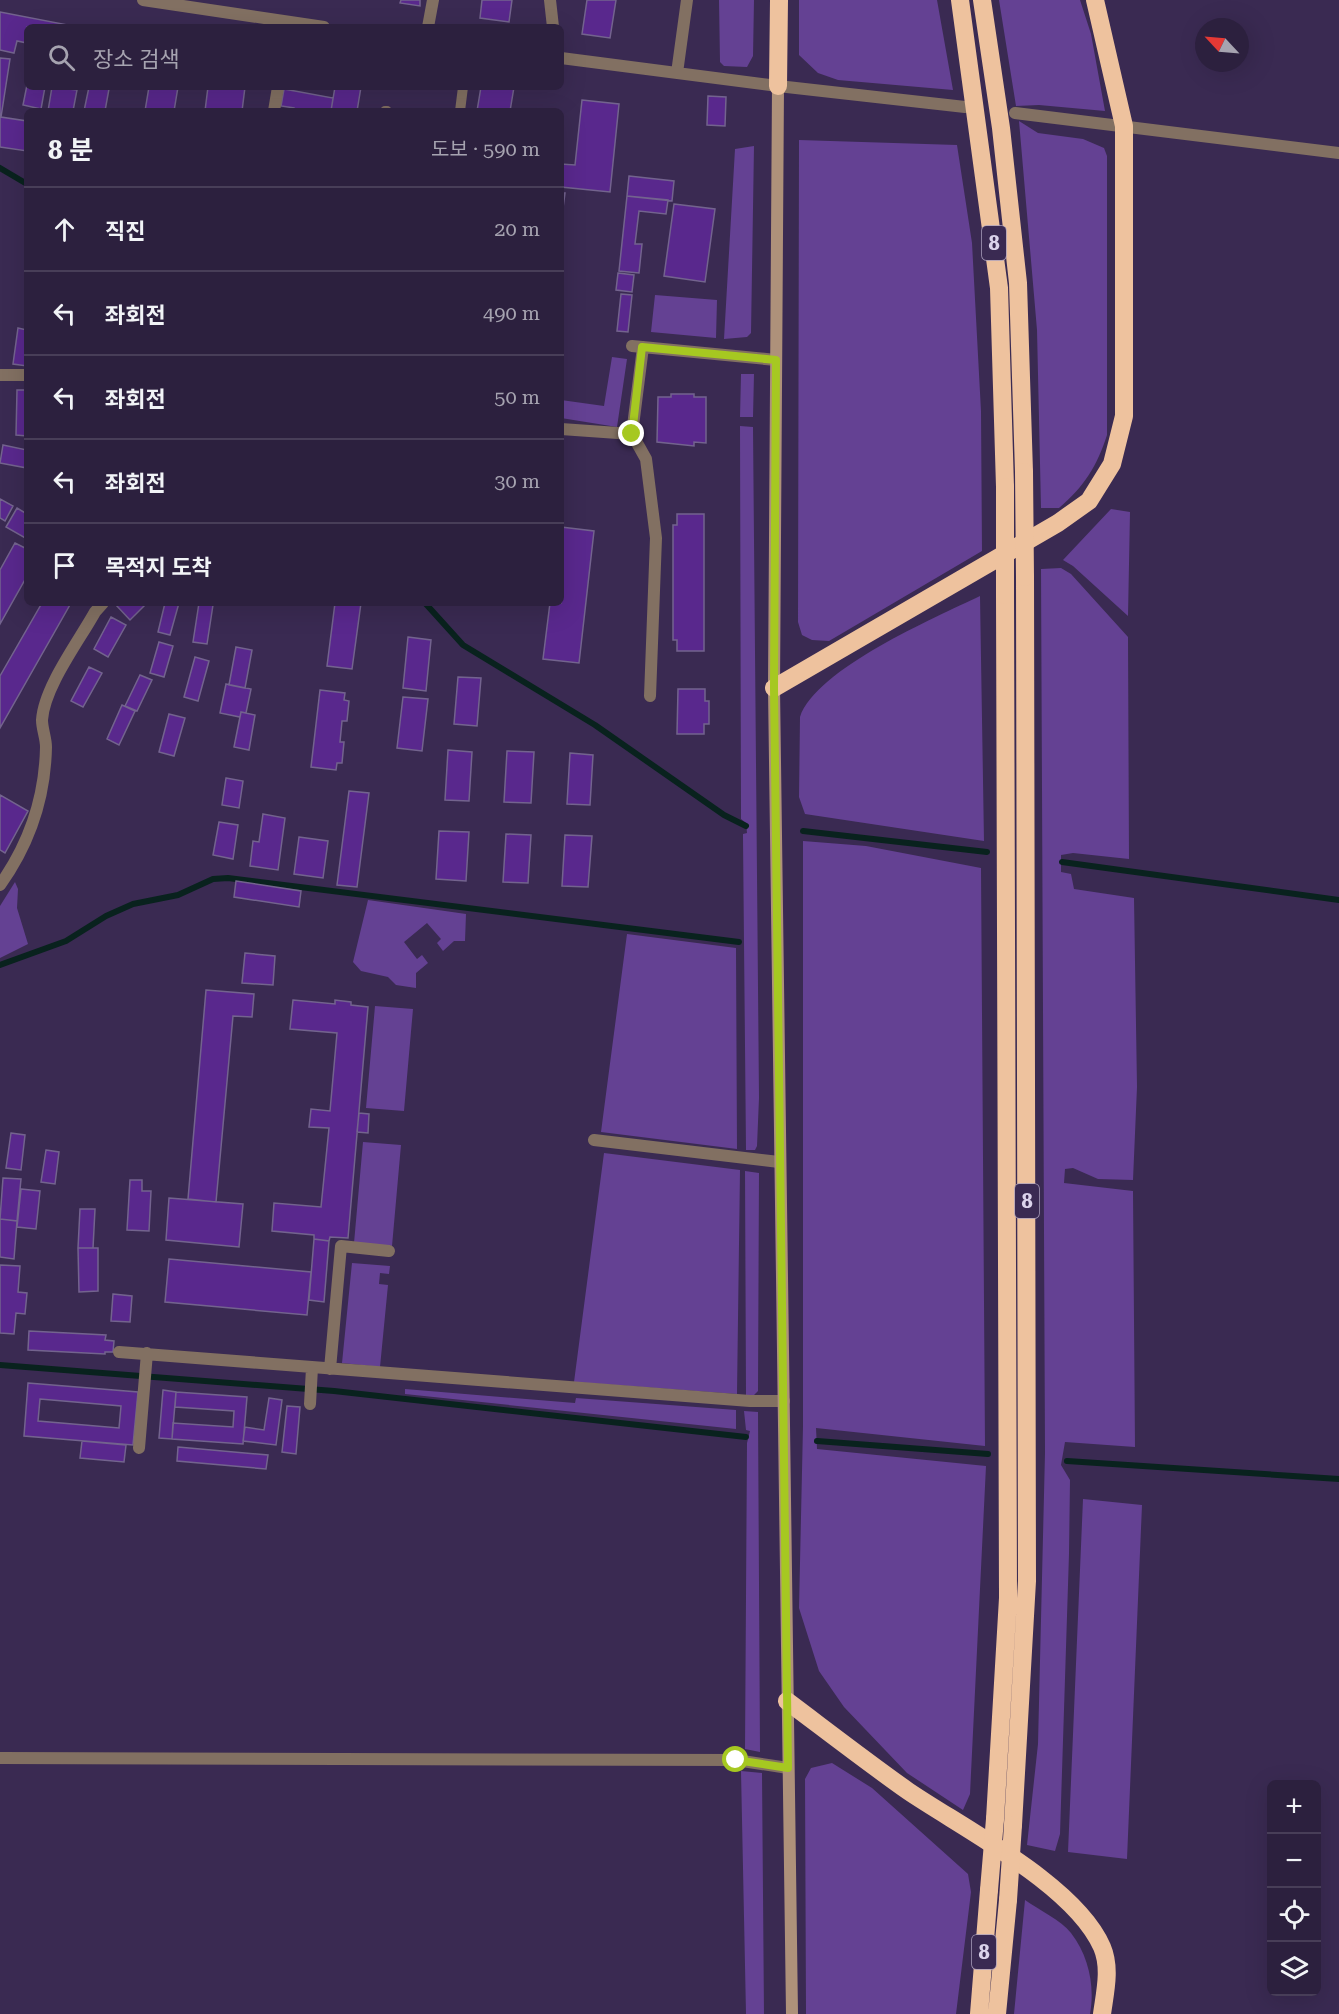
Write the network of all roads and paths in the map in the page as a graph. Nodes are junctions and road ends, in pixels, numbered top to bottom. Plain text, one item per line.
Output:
1 (143, 0) edge
2 (433, 0) edge
3 (550, 0) edge
4 (687, 0) edge
5 (779, 0) edge
6 (960, 0) edge
7 (982, 0) edge
8 (1095, 0) edge
9 (283, 24) edge
10 (429, 24) edge
11 (553, 24) edge
12 (564, 57) edge
13 (677, 73) junction
14 (778, 86) junction
15 (278, 90) edge
16 (463, 90) edge
17 (965, 107) dead end
18 (274, 108) edge
19 (460, 108) edge
20 (1016, 113) dead end
21 (1124, 126) junction
22 (1339, 153) edge
23 (776, 360) junction
24 (0, 375) edge
25 (24, 375) edge
26 (564, 429) edge
27 (632, 434) junction
28 (100, 606) edge
29 (774, 688) junction
30 (651, 696) dead end
31 (0, 885) edge
32 (594, 1140) dead end
33 (779, 1162) junction
34 (389, 1251) dead end
35 (119, 1352) dead end
36 (146, 1360) junction
37 (312, 1368) junction
38 (330, 1369) junction
39 (310, 1400) dead end
40 (784, 1401) junction
41 (139, 1448) dead end
42 (787, 1701) junction
43 (0, 1758) edge
44 (788, 1768) junction
45 (792, 2014) edge
46 (979, 2014) edge
47 (997, 2014) edge
48 (1102, 2014) edge

1 - 9 street
2 - 10 street
3 - 11 street
4 - 13 street
5 - 14 highway
6 - 46 highway, 8, bridge
7 - 47 highway, 8, bridge
8 - 21 highway
12 - 13 street
13 - 14 street
14 - 17 street
14 - 23 main road
15 - 18 street
16 - 19 lane
20 - 21 street
21 - 22 street
21 - 29 highway
23 - 27 street
23 - 29 main road
24 - 25 street
26 - 27 street
27 - 30 street
28 - 31 street
29 - 33 main road
32 - 33 street
33 - 40 main road
34 - 38 street
35 - 36 street
36 - 37 street
36 - 41 street
37 - 38 street
37 - 39 street
38 - 40 street
40 - 42 main road
42 - 44 main road
42 - 48 highway
43 - 44 street
44 - 45 main road

